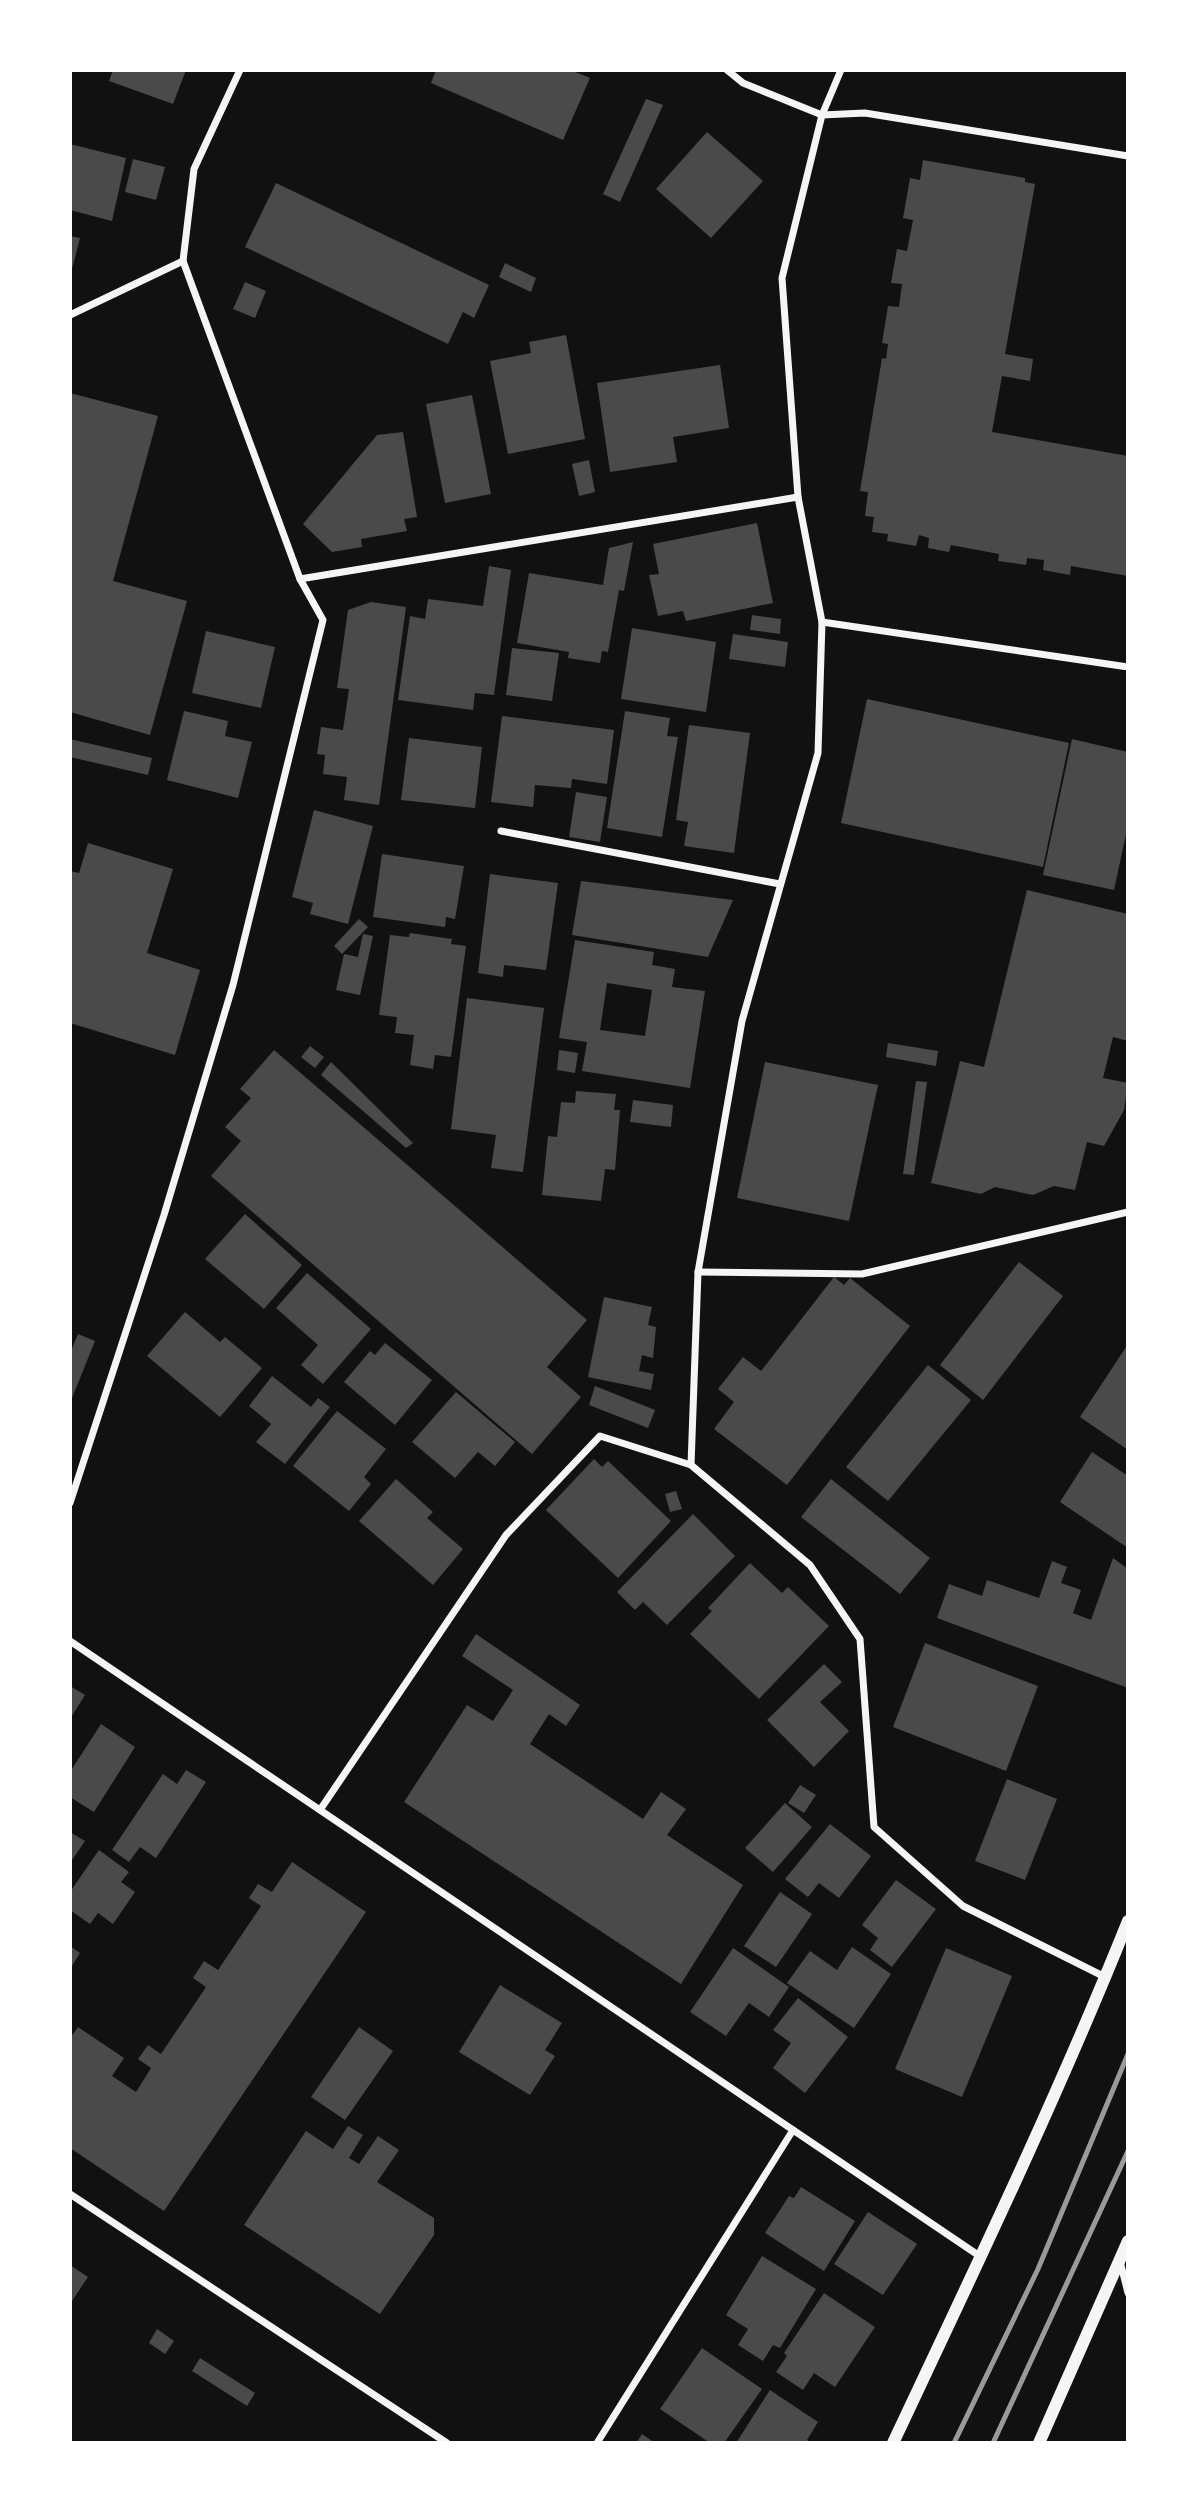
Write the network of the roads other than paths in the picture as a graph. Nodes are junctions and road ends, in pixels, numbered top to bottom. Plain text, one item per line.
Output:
1 (240, 70) edge
2 (727, 70) edge
3 (841, 70) edge
4 (822, 115) junction
5 (1128, 156) edge
6 (183, 261) junction
7 (70, 315) edge
8 (798, 497) junction
9 (300, 579) junction
10 (822, 622) junction
11 (1128, 667) edge
12 (501, 831) dead end
13 (779, 884) junction
14 (1128, 1203) edge
15 (1126, 1212) edge
16 (698, 1272) junction
17 (691, 1465) junction
18 (70, 1503) edge
19 (70, 1641) edge
20 (320, 1810) junction
21 (1128, 1921) edge
22 (1105, 1977) junction
23 (793, 2130) junction
24 (70, 2193) edge
25 (1128, 2241) edge
26 (981, 2257) junction
27 (1120, 2260) junction
28 (1128, 2293) edge
29 (447, 2443) edge
30 (597, 2443) edge
31 (892, 2443) edge
32 (1039, 2443) edge

1 - 6 street
2 - 4 street
3 - 4 street
4 - 5 street
4 - 8 street
6 - 7 street
6 - 9 street
8 - 9 street
8 - 10 street
9 - 18 street
10 - 11 street
10 - 13 street
12 - 13 street
13 - 16 street
14 - 15 street
15 - 16 street
16 - 17 street
17 - 20 street
17 - 22 street
19 - 20 street
20 - 23 street
21 - 22 street
22 - 26 street
23 - 26 street
23 - 30 street
24 - 29 street
25 - 27 street
26 - 31 street
27 - 28 street
27 - 32 street

